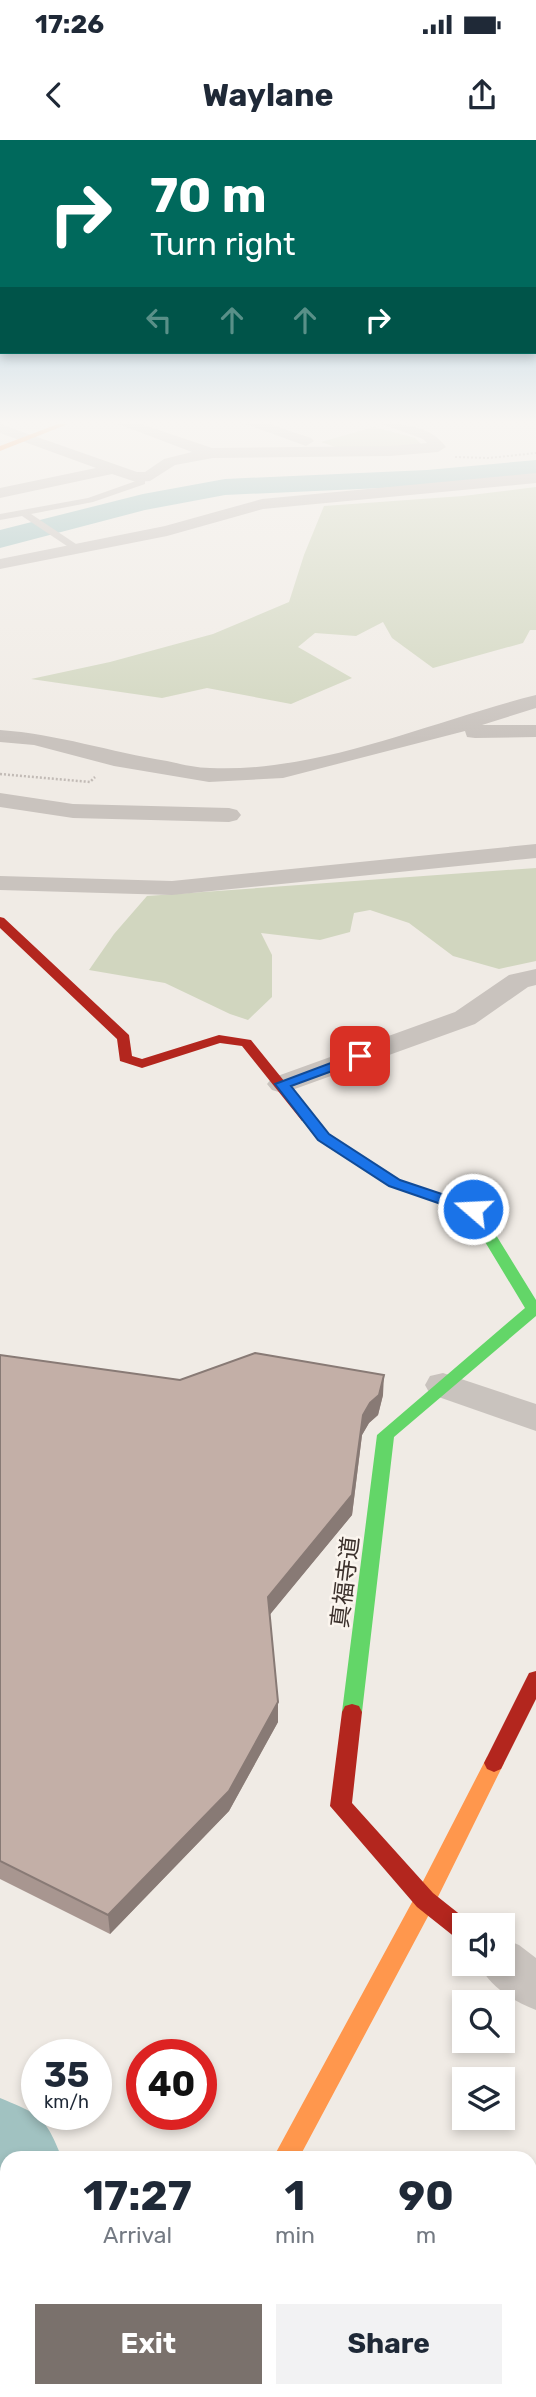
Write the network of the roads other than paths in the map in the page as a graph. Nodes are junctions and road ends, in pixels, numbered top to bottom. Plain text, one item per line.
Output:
1 (48, 529) edge
2 (173, 529) edge
3 (76, 548) junction
4 (0, 564) edge
5 (536, 701) edge
6 (536, 731) edge
7 (437, 733) junction
8 (0, 736) edge
9 (0, 800) edge
10 (229, 815) dead end
11 (536, 850) edge
12 (0, 883) edge
13 (0, 921) edge
14 (536, 977) edge
15 (282, 1084) junction
16 (535, 1307) edge
17 (443, 1385) junction
18 (536, 1418) edge
19 (536, 1679) edge
20 (425, 1900) junction
21 (452, 1921) edge
22 (515, 1971) edge
23 (536, 1987) edge
24 (289, 2151) edge

1 - 3 lane
2 - 3 street
3 - 4 street
5 - 7 street
6 - 7 street
7 - 8 street
9 - 10 street
11 - 12 street
13 - 15 street
14 - 15 street
15 - 16 street
16 - 17 street, 真福寺道
17 - 18 street
17 - 20 street, 真福寺道
19 - 20 street
20 - 21 street, 真福寺道
20 - 24 street
22 - 23 street

